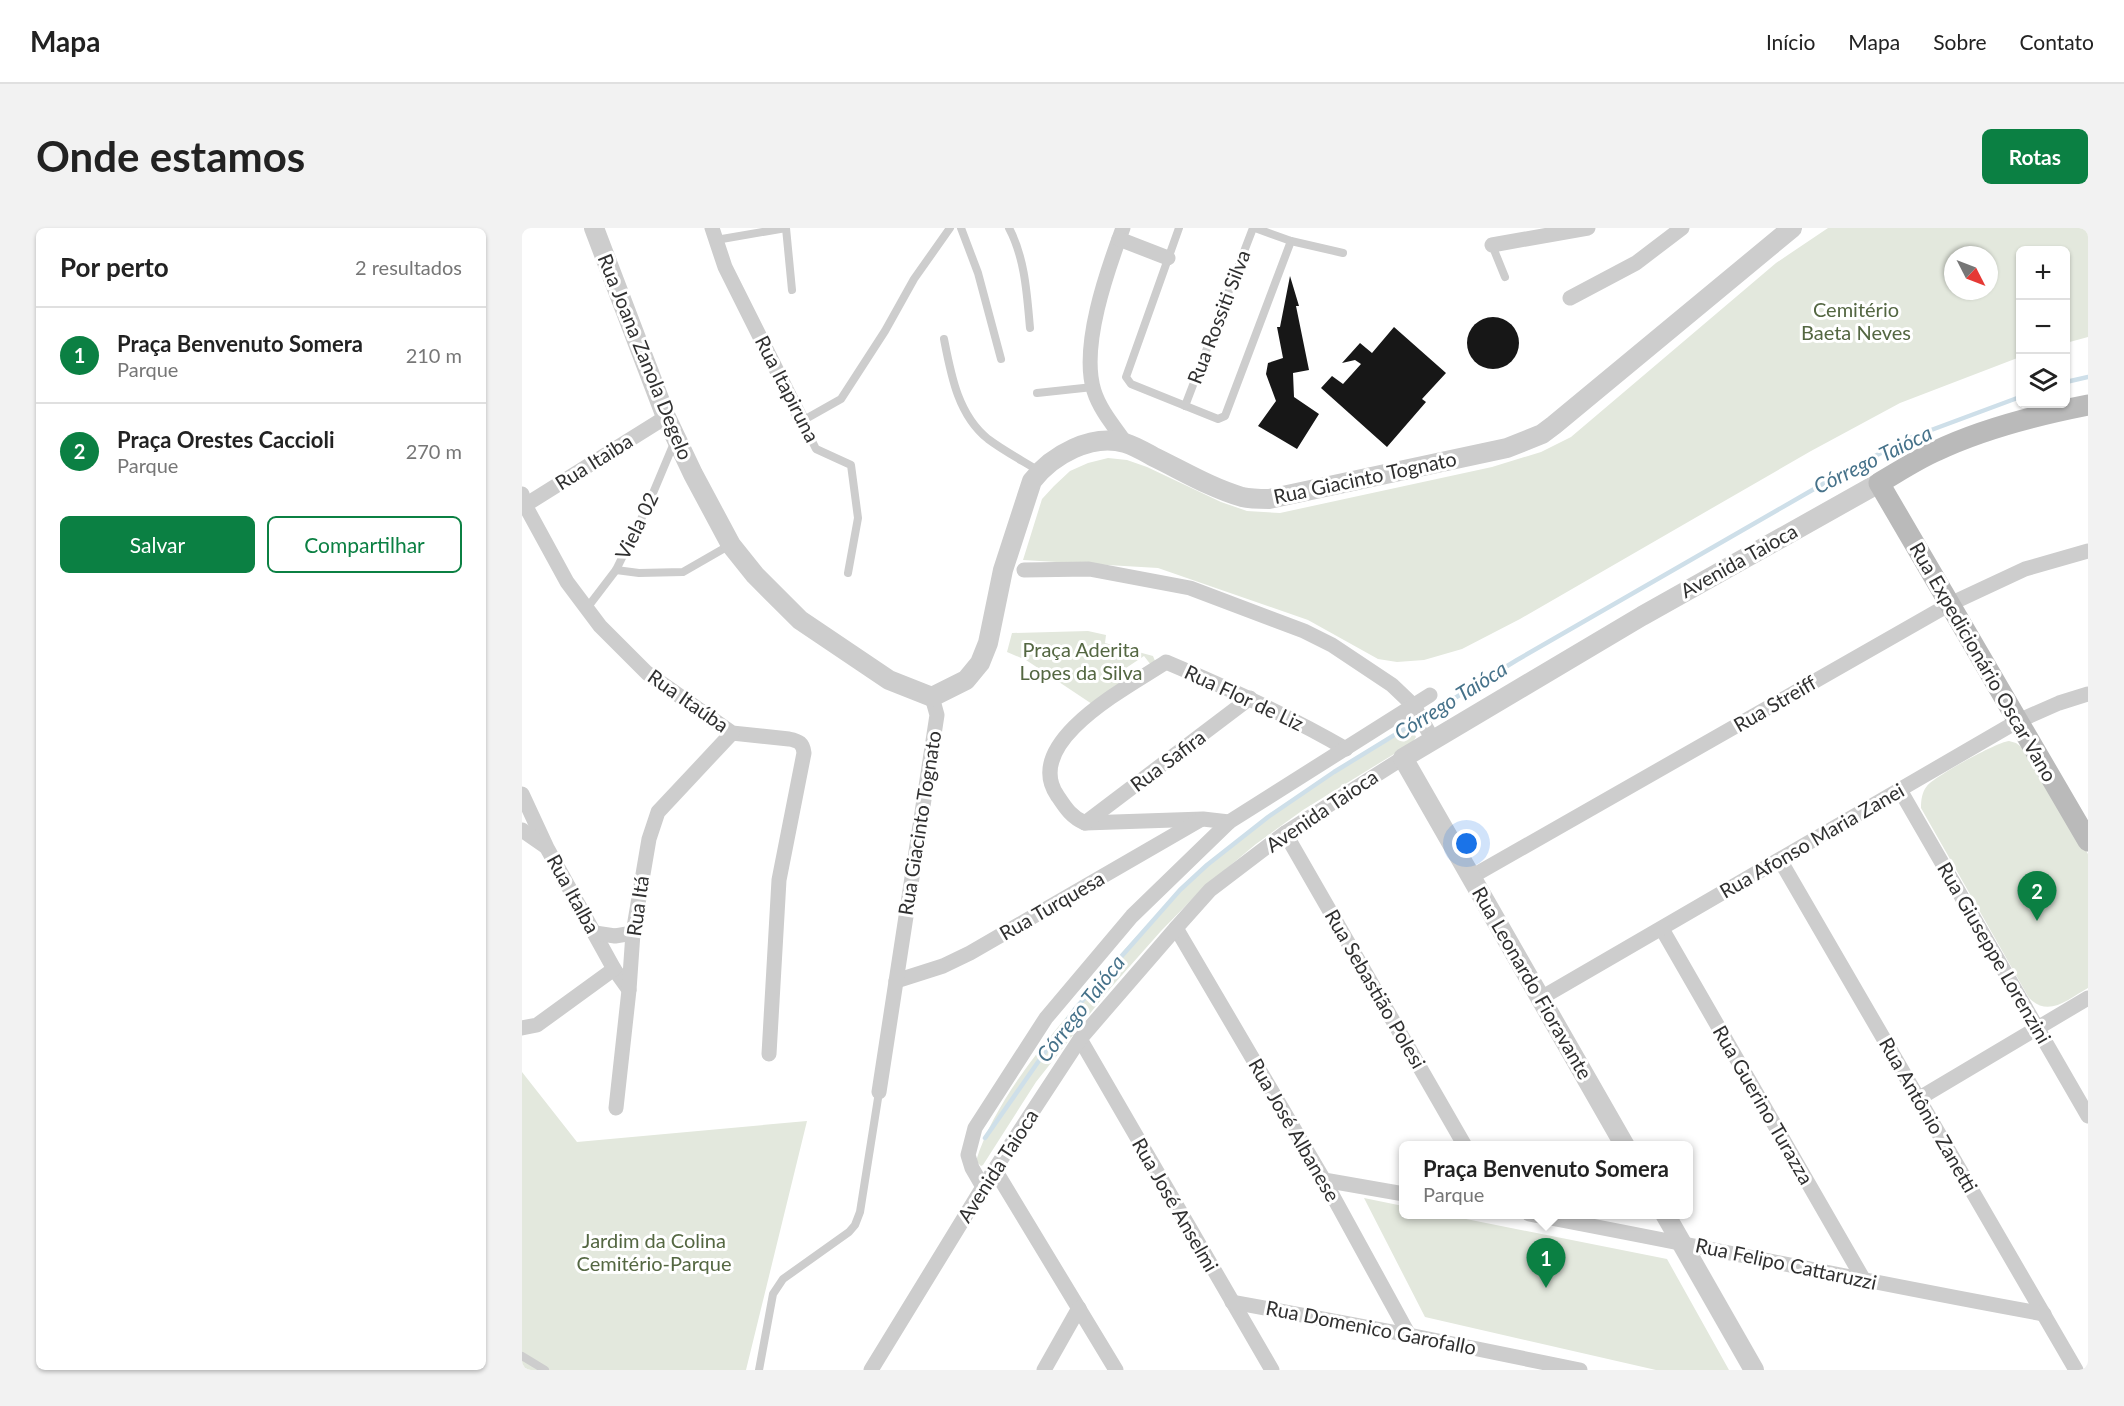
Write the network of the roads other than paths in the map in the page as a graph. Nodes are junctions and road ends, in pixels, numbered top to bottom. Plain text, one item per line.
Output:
1 (594, 228) edge
2 (786, 228) edge
3 (950, 228) edge
4 (961, 228) edge
5 (1009, 228) edge
6 (1179, 228) edge
7 (1254, 228) edge
8 (1588, 228) edge
9 (1682, 228) edge
10 (1779, 232) edge
11 (1121, 233) edge
12 (713, 234) edge
13 (1291, 241) junction
14 (1492, 245) joint
15 (1342, 254) dead end
16 (1168, 258) junction
17 (1505, 277) dead end
18 (792, 290) dead end
19 (1570, 298) dead end
20 (1030, 328) dead end
21 (944, 339) dead end
22 (1001, 359) dead end
23 (1093, 387) junction
24 (1037, 393) dead end
25 (2088, 405) edge
26 (1185, 406) junction
27 (666, 417) junction
28 (802, 421) junction
29 (676, 439) junction
30 (1125, 442) junction
31 (1039, 471) junction
32 (1879, 483) junction
33 (523, 502) edge
34 (731, 544) junction
35 (2088, 551) edge
36 (616, 570) junction
37 (1024, 570) dead end
38 (848, 573) dead end
39 (1950, 604) junction
40 (586, 608) junction
41 (2088, 694) edge
42 (1430, 695) dead end
43 (932, 697) junction
44 (1251, 698) junction
45 (2018, 721) junction
46 (1423, 722) junction
47 (732, 733) junction
48 (1346, 749) junction
49 (1403, 758) junction
50 (1900, 790) junction
51 (522, 794) edge
52 (1203, 819) junction
53 (1229, 822) junction
54 (1085, 824) junction
55 (522, 830) edge
56 (1285, 833) junction
57 (2088, 840) edge
58 (547, 848) junction
59 (1780, 860) junction
60 (1471, 877) junction
61 (1176, 928) junction
62 (1662, 929) junction
63 (595, 933) junction
64 (633, 933) junction
65 (614, 969) junction
66 (896, 981) junction
67 (629, 990) junction
68 (1541, 998) junction
69 (2088, 998) edge
70 (2037, 1027) junction
71 (522, 1028) edge
72 (1080, 1039) junction
73 (769, 1054) dead end
74 (879, 1092) joint
75 (1918, 1099) junction
76 (616, 1108) dead end
77 (2088, 1116) edge
78 (1462, 1141) edge
79 (1622, 1141) edge
80 (995, 1170) junction
81 (1324, 1180) junction
82 (983, 1187) junction
83 (1399, 1193) edge
84 (1552, 1219) edge
85 (1667, 1219) edge
86 (1681, 1242) junction
87 (1865, 1282) junction
88 (1232, 1302) junction
89 (1079, 1308) junction
90 (2044, 1314) junction
91 (1409, 1335) junction
92 (522, 1356) edge
93 (545, 1370) edge
94 (759, 1370) edge
95 (871, 1370) edge
96 (1044, 1370) edge
97 (1116, 1370) edge
98 (1272, 1370) edge
99 (1580, 1370) edge
100 (1754, 1370) edge
101 (2076, 1370) edge

1 - 27 street, Rua Joana Zanola Degelo
2 - 12 lane
2 - 18 lane
3 - 28 lane
4 - 22 lane
5 - 20 lane
6 - 16 lane
7 - 13 lane
7 - 26 lane, Rua Rossiti Silva
8 - 14 street
9 - 19 street
10 - 30 street, Rua Giacinto Tognato
11 - 16 street
11 - 23 street
12 - 28 street, Rua Itapiruna
13 - 15 lane
13 - 26 lane
14 - 17 lane
16 - 26 lane
21 - 31 lane
23 - 24 lane
23 - 30 street
25 - 32 main road, Avenida Taioca
27 - 29 street, Rua Joana Zanola Degelo
27 - 33 street, Rua Itaiba
28 - 38 lane, Rua Itapiruna
29 - 34 street, Rua Joana Zanola Degelo
29 - 36 lane, Viela 02
30 - 31 street, Rua Giacinto Tognato
31 - 43 street
32 - 39 main road, Rua Expedicionário Oscar Vano
32 - 46 street, Avenida Taioca
33 - 40 street, Rua Itaúba
34 - 36 lane
34 - 43 street, Rua Joana Zanola Degelo
35 - 39 street, Rua Streiff
36 - 40 lane, Viela 02
37 - 46 street
39 - 45 main road, Rua Expedicionário Oscar Vano
39 - 60 street, Rua Streiff
40 - 47 street, Rua Itaúba
41 - 45 street, Rua Afonso Maria Zanei
42 - 46 street
43 - 66 street, Rua Giacinto Tognato
44 - 48 street, Rua Flor de Liz
44 - 54 street, Rua Safira
44 - 54 street, Rua Flor de Liz
45 - 50 street, Rua Afonso Maria Zanei
45 - 57 main road, Rua Expedicionário Oscar Vano
46 - 48 street
46 - 49 street, Avenida Taioca
47 - 64 street, Rua Itá
47 - 73 street, Rua Itaúba
48 - 53 street
49 - 56 street, Avenida Taioca
49 - 60 street, Rua Leonardo Fioravante
50 - 59 street, Rua Afonso Maria Zanei
50 - 70 street, Rua Giuseppe Lorenzini
51 - 58 street, Rua Italba
52 - 53 street
52 - 54 street
52 - 66 street, Rua Turquesa
53 - 82 street
55 - 58 street
56 - 61 street, Avenida Taioca
56 - 78 street, Rua Sebastião Polesi
58 - 63 street, Rua Italba
59 - 62 street, Rua Afonso Maria Zanei
59 - 75 street, Rua Antônio Zanetti
60 - 68 street, Rua Leonardo Fioravante
61 - 72 street, Avenida Taioca
61 - 81 street, Rua José Albanese
62 - 68 street, Rua Afonso Maria Zanei
62 - 87 street, Rua Guerino Turazza
63 - 64 street
63 - 65 street, Rua Italba
64 - 67 street, Rua Itá
65 - 67 street, Rua Italba
65 - 71 street
66 - 74 street, Rua Giacinto Tognato
67 - 76 street, Rua Itá
68 - 79 street, Rua Leonardo Fioravante
69 - 70 street
70 - 75 street
70 - 77 street, Rua Giuseppe Lorenzini
72 - 80 street, Avenida Taioca
72 - 88 street, Rua José Anselmi
74 - 94 lane
75 - 90 street, Rua Antônio Zanetti
80 - 82 street, Avenida Taioca
80 - 89 street
81 - 83 street
81 - 91 street, Rua José Albanese
82 - 95 street, Avenida Taioca
84 - 86 street, Rua Felipo Cattaruzzi
85 - 86 street
86 - 87 street, Rua Felipo Cattaruzzi
86 - 100 street
87 - 90 street, Rua Felipo Cattaruzzi
88 - 91 street, Rua Domenico Garofallo
88 - 98 street, Rua José Anselmi
89 - 96 street
89 - 97 street
90 - 101 street, Rua Antônio Zanetti
91 - 99 street, Rua Domenico Garofallo
92 - 93 lane

